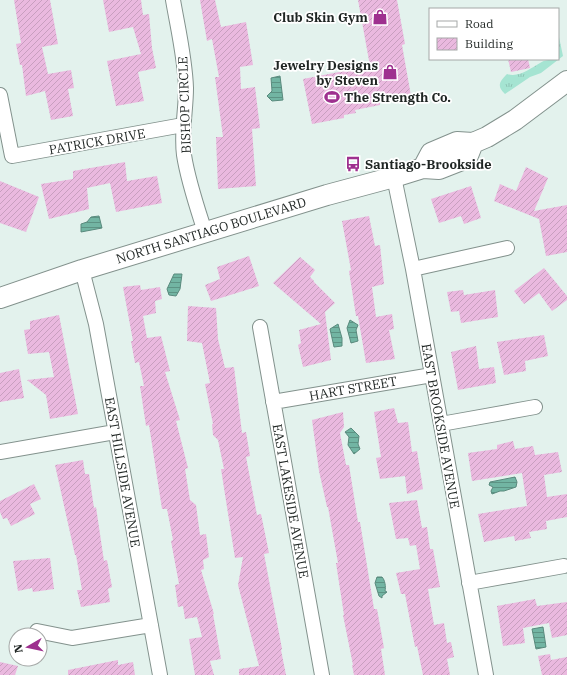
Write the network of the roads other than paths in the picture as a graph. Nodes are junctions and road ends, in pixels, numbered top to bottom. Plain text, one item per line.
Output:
1 (173, 0) edge
2 (567, 81) edge
3 (0, 95) edge
4 (183, 125) junction
5 (394, 177) junction
6 (204, 232) junction
7 (507, 248) dead end
8 (413, 269) junction
9 (82, 270) junction
10 (0, 298) edge
11 (260, 327) dead end
12 (432, 375) junction
13 (273, 402) junction
14 (535, 407) dead end
15 (441, 424) junction
16 (115, 432) junction
17 (0, 452) edge
18 (564, 566) dead end
19 (469, 583) junction
20 (151, 624) junction
21 (48, 633) edge
22 (160, 675) edge
23 (322, 675) edge
24 (486, 675) edge

1 - 4 street, BISHOP CIRCLE
2 - 5 main road, NORTH SANTIAGO BOULEVARD
3 - 4 street, PATRICK DRIVE
4 - 6 street, BISHOP CIRCLE
5 - 6 main road, NORTH SANTIAGO BOULEVARD
5 - 8 street, EAST BROOKSIDE AVENUE
6 - 9 main road, NORTH SANTIAGO BOULEVARD
7 - 8 street
8 - 12 street, EAST BROOKSIDE AVENUE
9 - 10 main road, NORTH SANTIAGO BOULEVARD
9 - 16 street, EAST HILLSIDE AVENUE
11 - 13 street, EAST LAKESIDE AVENUE
12 - 13 street, HART STREET
12 - 15 street, EAST BROOKSIDE AVENUE
13 - 23 street, EAST LAKESIDE AVENUE
14 - 15 street
15 - 19 street, EAST BROOKSIDE AVENUE
16 - 17 street
16 - 20 street, EAST HILLSIDE AVENUE
18 - 19 street
19 - 24 street, EAST BROOKSIDE AVENUE
20 - 21 street
20 - 22 street, EAST HILLSIDE AVENUE

